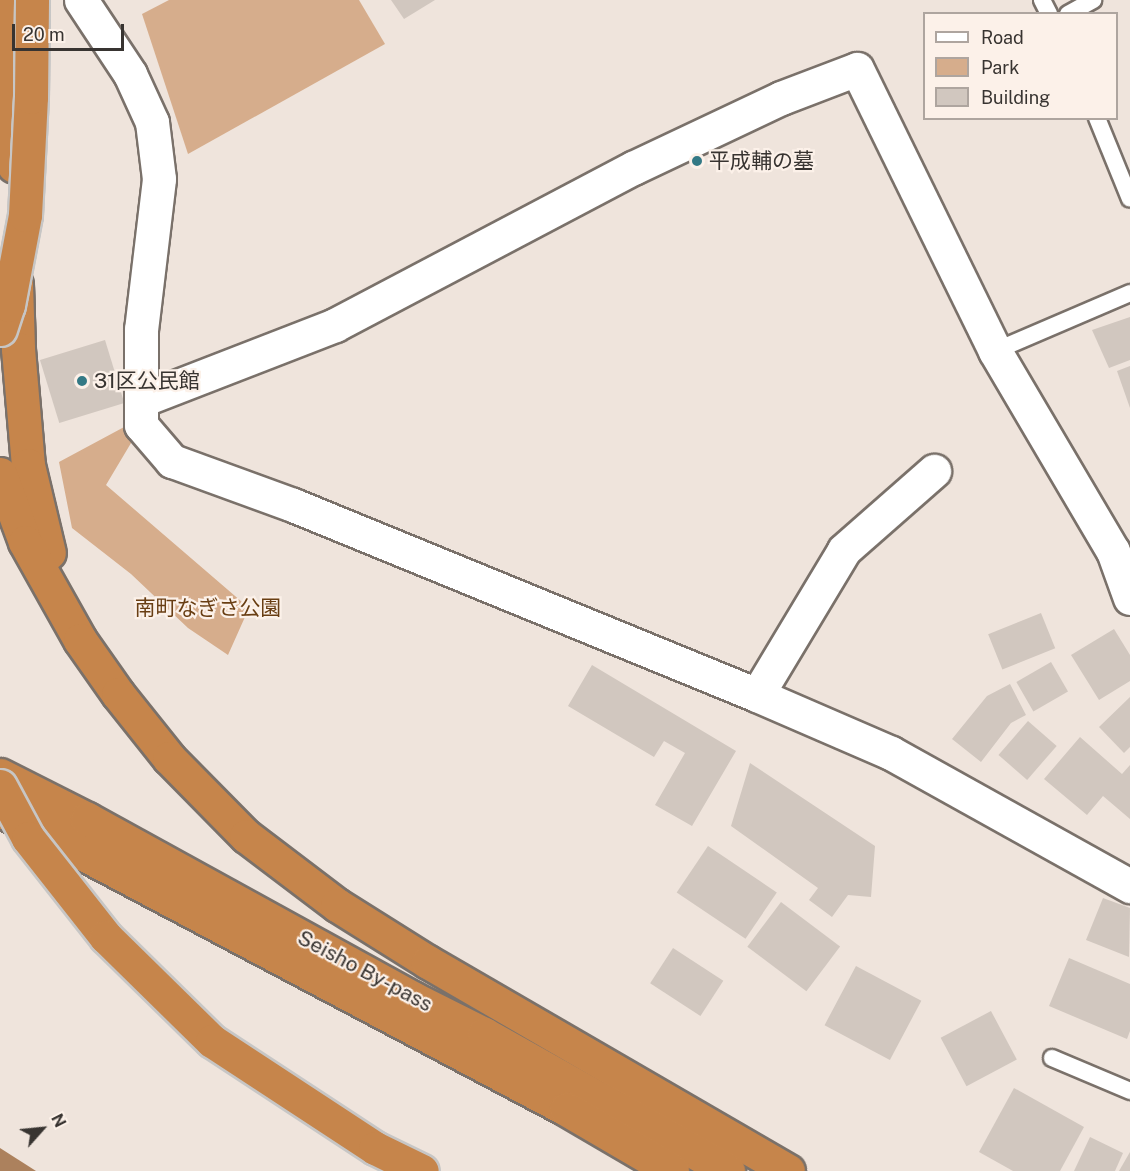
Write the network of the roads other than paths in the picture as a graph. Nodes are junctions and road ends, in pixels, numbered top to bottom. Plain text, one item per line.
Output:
1 (11, 0) edge
2 (32, 0) edge
3 (81, 0) edge
4 (1093, 0) edge
5 (1072, 12) edge
6 (1098, 120) edge
7 (1130, 199) edge
8 (1130, 293) edge
9 (0, 329) edge
10 (995, 351) junction
11 (142, 400) junction
12 (934, 471) dead end
13 (0, 474) edge
14 (1121, 547) edge
15 (1130, 598) edge
16 (80, 640) junction
17 (757, 695) junction
18 (0, 775) edge
19 (0, 786) edge
20 (0, 810) edge
21 (1130, 886) edge
22 (1052, 1058) dead end
23 (1130, 1090) edge
24 (422, 1171) edge
25 (672, 1171) edge
26 (728, 1171) edge
27 (788, 1171) edge

1 - 16 highway, bridge
2 - 9 highway, bridge
3 - 11 street
4 - 5 lane
6 - 7 lane
8 - 10 lane
10 - 11 street
10 - 14 street
11 - 17 street
12 - 17 street
13 - 16 highway
14 - 15 street
16 - 27 highway
17 - 21 street
18 - 26 highway, Seisho By-pass
19 - 24 highway, bridge
20 - 25 highway, Seisho By-pass, bridge
22 - 23 lane

